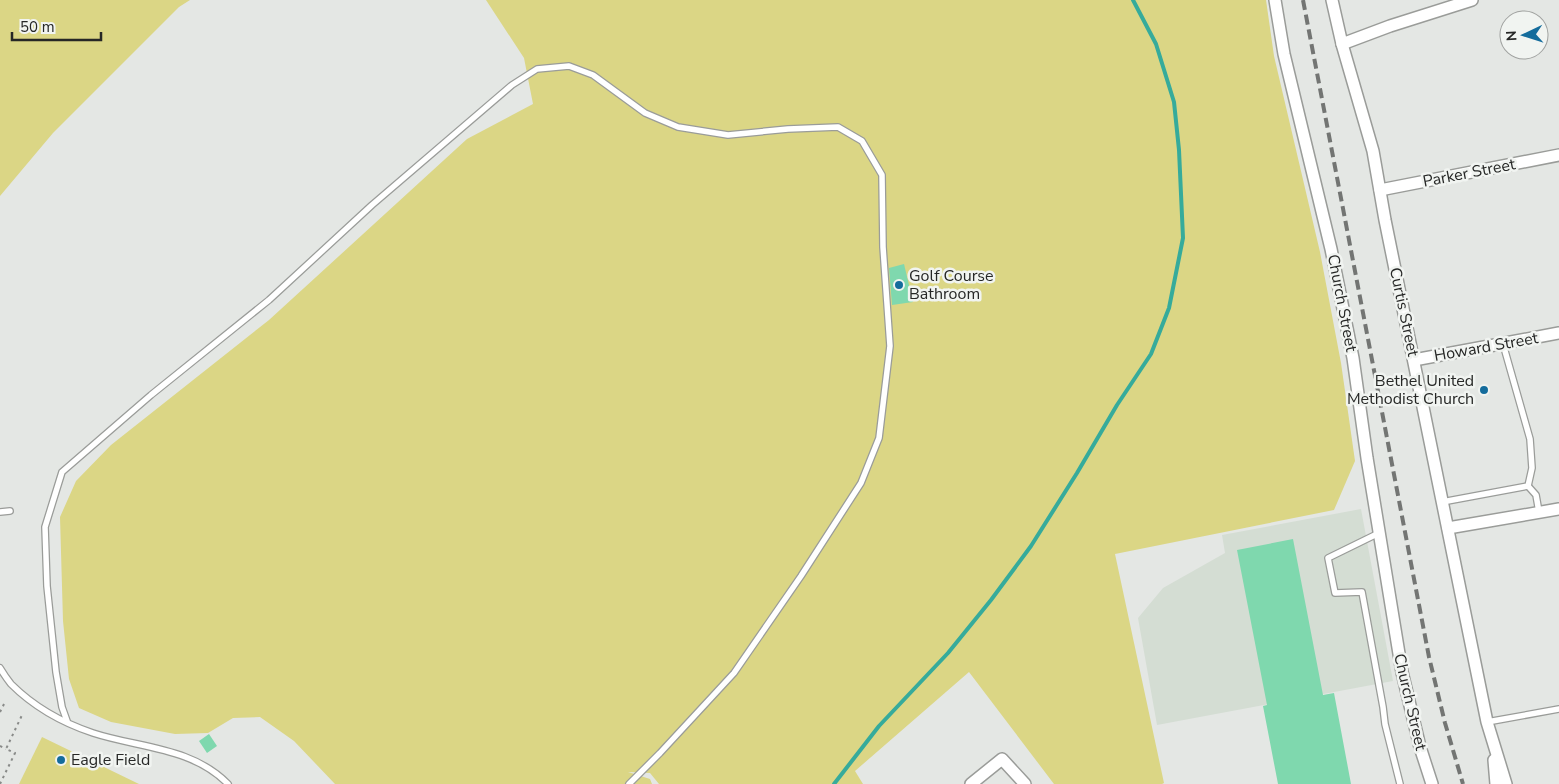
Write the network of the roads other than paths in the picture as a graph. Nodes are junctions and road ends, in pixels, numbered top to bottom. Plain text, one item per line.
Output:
1 (1275, 0) edge
2 (1332, 0) edge
3 (1472, 0) edge
4 (1342, 44) junction
5 (1559, 155) edge
6 (1380, 190) junction
7 (1559, 333) edge
8 (1503, 344) junction
9 (1414, 360) junction
10 (1528, 486) junction
11 (1442, 502) junction
12 (1559, 509) edge
13 (10, 511) dead end
14 (0, 512) edge
15 (1539, 512) junction
16 (1448, 528) junction
17 (1379, 533) junction
18 (0, 668) edge
19 (1559, 709) edge
20 (66, 721) junction
21 (1487, 722) junction
22 (1493, 744) junction
23 (228, 784) edge
24 (629, 784) edge
25 (971, 784) edge
26 (1025, 784) edge
27 (1400, 784) edge
28 (1432, 784) edge
29 (1496, 784) edge
30 (1506, 784) edge

1 - 17 street, Church Street
2 - 4 street, Curtis Street
3 - 4 street
4 - 6 street, Curtis Street
5 - 6 street, Parker Street
6 - 9 street, Curtis Street
7 - 8 street, Howard Street
8 - 9 street, Howard Street
8 - 10 lane
9 - 11 street, Curtis Street
10 - 11 lane
10 - 15 lane
11 - 16 street, Curtis Street
12 - 15 street
13 - 14 lane
15 - 16 street
16 - 21 street, Curtis Street
17 - 27 lane
17 - 28 street, Church Street
18 - 20 lane
19 - 21 lane
20 - 23 lane
20 - 24 lane
21 - 22 street, Curtis Street
22 - 29 street, Curtis Street
22 - 30 street, Curtis Street
25 - 26 street

